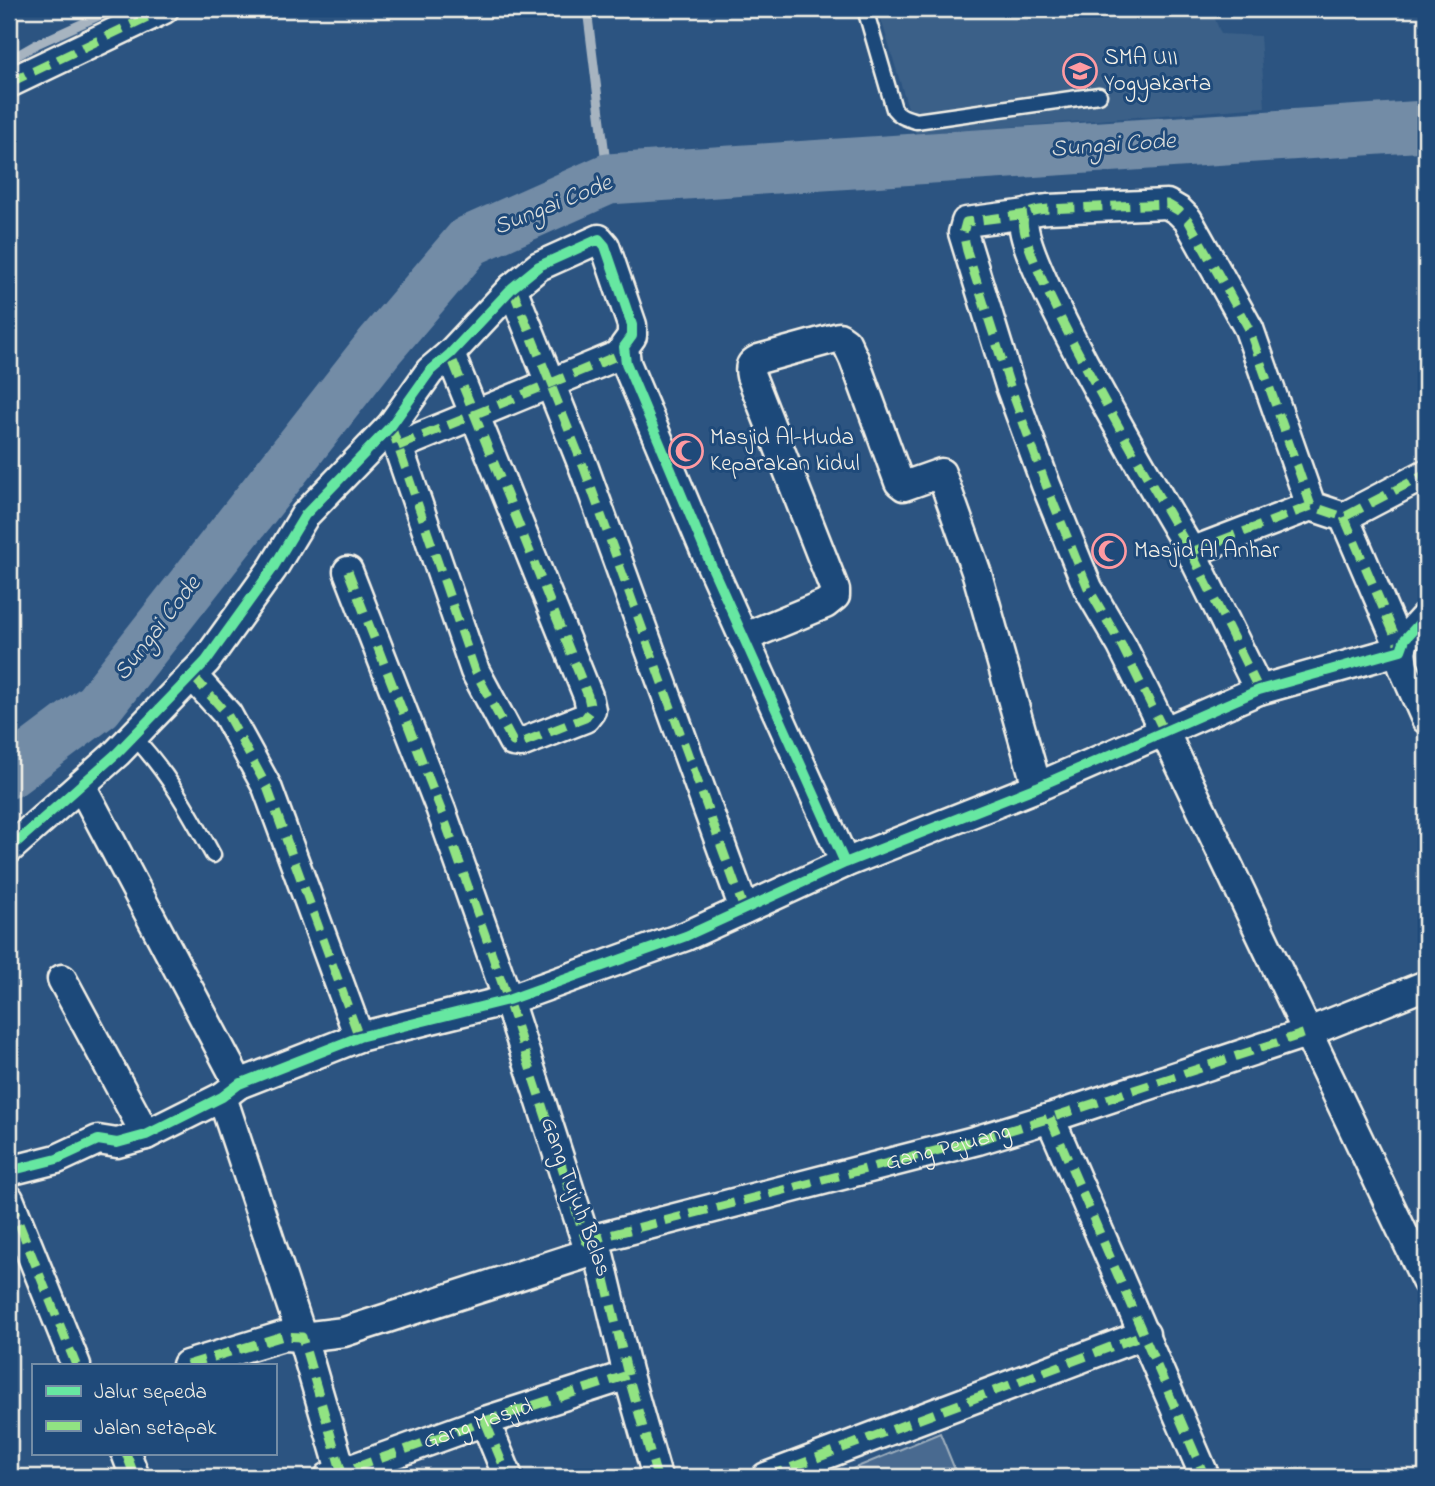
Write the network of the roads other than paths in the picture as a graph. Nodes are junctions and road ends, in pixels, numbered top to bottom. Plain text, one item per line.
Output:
1 (164, 9) edge
2 (864, 9) edge
3 (9, 83) edge
4 (1099, 95) dead end
5 (1027, 214) junction
6 (512, 288) junction
7 (624, 353) junction
8 (450, 354) junction
9 (548, 383) junction
10 (475, 414) junction
11 (394, 436) junction
12 (1426, 474) edge
13 (1311, 506) junction
14 (1344, 516) junction
15 (1191, 552) junction
16 (348, 571) dead end
17 (1426, 616) edge
18 (743, 638) junction
19 (1401, 650) junction
20 (192, 675) junction
21 (1259, 690) junction
22 (1426, 719) edge
23 (1164, 731) junction
24 (133, 736) junction
25 (81, 785) junction
26 (1037, 787) junction
27 (9, 849) edge
28 (213, 855) dead end
29 (845, 863) junction
30 (744, 909) junction
31 (62, 979) dead end
32 (1426, 985) edge
33 (508, 1000) junction
34 (1307, 1033) junction
35 (359, 1037) junction
36 (231, 1090) junction
37 (1050, 1118) junction
38 (146, 1135) junction
39 (9, 1171) edge
40 (9, 1199) edge
41 (592, 1246) junction
42 (1426, 1281) edge
43 (1144, 1334) junction
44 (302, 1337) junction
45 (76, 1364) edge
46 (190, 1364) edge
47 (628, 1375) junction
48 (485, 1421) junction
49 (127, 1454) edge
50 (338, 1476) edge
51 (135, 1477) edge
52 (508, 1477) edge
53 (657, 1477) edge
54 (766, 1477) edge
55 (1205, 1477) edge

1 - 3 street
2 - 4 lane
5 - 13 street
5 - 15 street
5 - 23 street
6 - 7 street
6 - 8 street
6 - 9 street
7 - 9 street
7 - 18 street
8 - 10 street
8 - 11 street
9 - 10 street
9 - 30 street
10 - 11 street
10 - 11 street
11 - 20 street
12 - 14 street
13 - 14 street
13 - 15 street
14 - 19 street
15 - 21 street
16 - 33 street, Gang Tujuh Belas
17 - 19 street
18 - 26 street
18 - 29 street
19 - 21 street
19 - 22 street
20 - 24 street
20 - 35 street
21 - 23 street
23 - 26 street
23 - 34 street
24 - 25 street
24 - 28 lane
25 - 27 street
25 - 36 street
26 - 29 street
29 - 30 street
30 - 33 street
31 - 38 street
32 - 34 street, Gang Pejuang
33 - 35 street
33 - 41 street, Gang Tujuh Belas
34 - 37 street, Gang Pejuang
34 - 42 street
35 - 36 street
36 - 38 street
36 - 44 street
37 - 41 street, Gang Pejuang
37 - 43 street
38 - 39 street
40 - 45 street
41 - 44 street, Gang Pejuang
41 - 47 street, Gang Tujuh Belas
43 - 54 street
43 - 55 street
44 - 46 street, Gang Pejuang
44 - 50 street
47 - 48 street, Gang Masjid
47 - 53 street, Gang Tujuh Belas
48 - 50 street, Gang Masjid
48 - 52 street
49 - 51 street

